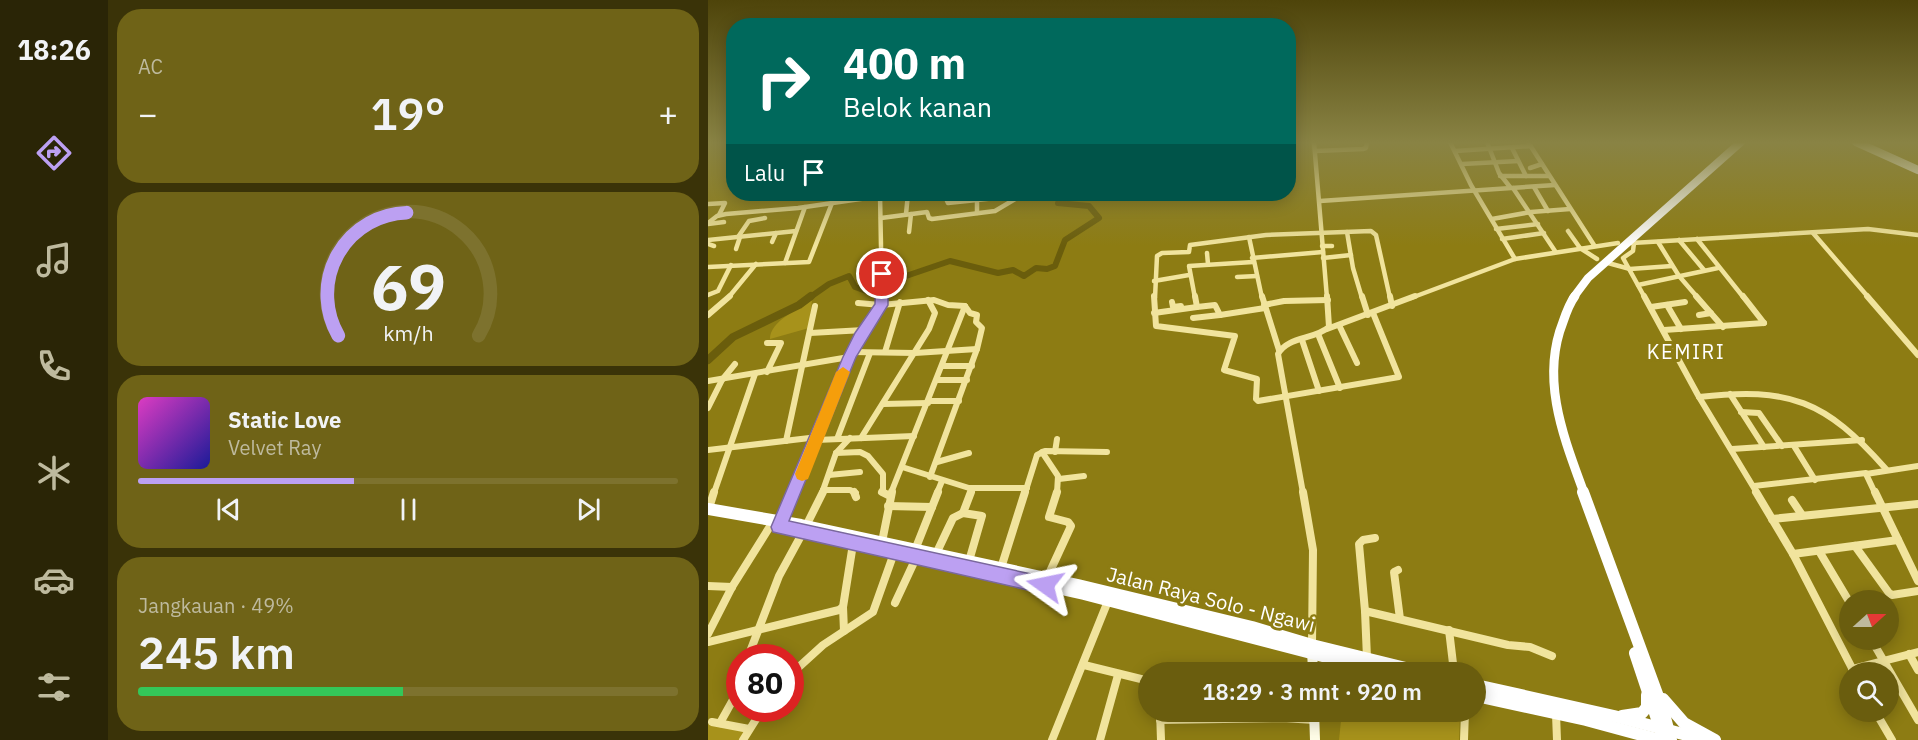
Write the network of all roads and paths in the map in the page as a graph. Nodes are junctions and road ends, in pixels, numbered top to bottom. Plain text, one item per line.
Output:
1 (1500, 176) edge
2 (1549, 176) edge
3 (1318, 177) edge
4 (1468, 177) edge
5 (1697, 177) edge
6 (1702, 177) edge
7 (1555, 184) junction
8 (1534, 187) junction
9 (1512, 188) junction
10 (1475, 190) junction
11 (844, 201) edge
12 (880, 201) edge
13 (908, 201) edge
14 (957, 201) edge
15 (977, 201) edge
16 (1010, 201) edge
17 (1320, 201) junction
18 (832, 203) junction
19 (947, 203) joint
20 (708, 204) edge
21 (805, 207) junction
22 (1570, 209) junction
23 (1548, 211) junction
24 (1531, 212) junction
25 (731, 213) junction
26 (977, 213) junction
27 (757, 214) dead end
28 (909, 214) junction
29 (719, 215) junction
30 (947, 217) junction
31 (765, 218) dead end
32 (881, 218) junction
33 (752, 219) junction
34 (1492, 219) junction
35 (708, 223) edge
36 (1538, 224) junction
37 (1496, 229) junction
38 (796, 231) junction
39 (1568, 231) dead end
40 (909, 232) dead end
41 (1347, 232) junction
42 (1813, 232) junction
43 (776, 233) junction
44 (1322, 233) junction
45 (1544, 233) junction
46 (1918, 236) edge
47 (739, 237) junction
48 (1249, 237) junction
49 (1589, 237) junction
50 (1574, 238) junction
51 (1502, 239) junction
52 (1697, 239) junction
53 (708, 240) edge
54 (1680, 240) junction
55 (772, 242) dead end
56 (1658, 242) junction
57 (1618, 243) dead end
58 (1594, 245) junction
59 (1332, 246) dead end
60 (1580, 248) junction
61 (736, 249) dead end
62 (1555, 251) junction
63 (1323, 252) junction
64 (1207, 253) dead end
65 (1351, 255) junction
66 (1634, 257) dead end
67 (1623, 258) junction
68 (1515, 259) junction
69 (1597, 259) dead end
70 (1252, 260) junction
71 (785, 263) junction
72 (1608, 263) dead end
73 (756, 264) junction
74 (1208, 264) junction
75 (731, 265) junction
76 (1672, 266) junction
77 (708, 267) edge
78 (1718, 268) junction
79 (1630, 269) junction
80 (1704, 270) junction
81 (1189, 275) junction
82 (1257, 276) junction
83 (1679, 276) junction
84 (1237, 277) dead end
85 (1154, 281) junction
86 (1638, 285) junction
87 (708, 295) edge
88 (928, 300) junction
89 (1328, 300) junction
90 (1172, 302) dead end
91 (1685, 302) dead end
92 (858, 303) dead end
93 (900, 303) junction
94 (881, 305) junction
95 (1196, 305) junction
96 (1667, 305) junction
97 (815, 306) dead end
98 (965, 306) junction
99 (1392, 306) junction
100 (1264, 307) junction
101 (1651, 307) junction
102 (1154, 313) junction
103 (1711, 313) junction
104 (1370, 314) junction
105 (708, 315) edge
106 (1220, 315) junction
107 (1699, 315) dead end
108 (1193, 318) dead end
109 (1339, 325) junction
110 (1723, 327) junction
111 (1328, 329) junction
112 (1681, 329) junction
113 (864, 330) junction
114 (1664, 330) junction
115 (810, 333) junction
116 (1318, 334) junction
117 (1302, 340) junction
118 (767, 343) dead end
119 (977, 349) junction
120 (1279, 350) junction
121 (885, 352) junction
122 (948, 352) junction
123 (870, 353) junction
124 (915, 353) junction
125 (851, 355) junction
126 (1918, 355) edge
127 (1357, 363) dead end
128 (735, 364) dead end
129 (802, 366) junction
130 (942, 366) junction
131 (972, 366) junction
132 (767, 372) junction
133 (755, 374) junction
134 (722, 380) junction
135 (937, 380) junction
136 (966, 380) junction
137 (708, 381) edge
138 (1340, 388) junction
139 (1319, 391) junction
140 (1730, 394) junction
141 (1286, 397) junction
142 (1699, 397) junction
143 (959, 401) junction
144 (928, 402) junction
145 (883, 404) junction
146 (708, 408) edge
147 (1741, 412) junction
148 (914, 436) junction
149 (817, 438) junction
150 (850, 438) junction
151 (861, 438) junction
152 (837, 439) junction
153 (1057, 439) dead end
154 (1862, 440) junction
155 (786, 441) junction
156 (1782, 446) junction
157 (1794, 446) junction
158 (1764, 447) junction
159 (729, 449) junction
160 (1732, 449) junction
161 (708, 450) edge
162 (1042, 452) junction
163 (1055, 452) junction
164 (1107, 452) dead end
165 (836, 453) junction
166 (969, 453) dead end
167 (936, 462) junction
168 (1918, 466) edge
169 (902, 467) junction
170 (1886, 469) junction
171 (860, 472) dead end
172 (1866, 473) junction
173 (829, 475) junction
174 (1084, 476) dead end
175 (930, 477) junction
176 (1059, 479) junction
177 (1815, 480) junction
178 (942, 481) junction
179 (1754, 486) junction
180 (972, 488) junction
181 (1028, 488) junction
182 (823, 490) junction
183 (891, 496) junction
184 (856, 497) dead end
185 (1792, 500) dead end
186 (1918, 504) edge
187 (888, 506) junction
188 (1882, 506) junction
189 (932, 507) junction
190 (709, 509) edge
191 (963, 513) junction
192 (1802, 515) junction
193 (1772, 519) junction
194 (776, 523) junction
195 (804, 529) junction
196 (1375, 538) dead end
197 (1898, 540) junction
198 (882, 543) junction
199 (853, 544) junction
200 (1856, 546) junction
201 (1819, 551) junction
202 (894, 553) junction
203 (916, 554) junction
204 (1793, 554) junction
205 (936, 555) junction
206 (969, 562) junction
207 (1000, 569) junction
208 (1398, 570) dead end
209 (1917, 577) edge
210 (1047, 578) junction
211 (708, 586) edge
212 (732, 587) junction
213 (1842, 590) edge
214 (1918, 591) edge
215 (1108, 601) junction
216 (896, 603) dead end
217 (843, 607) junction
218 (1365, 611) junction
219 (1400, 618) junction
220 (759, 630) junction
221 (1449, 630) junction
222 (844, 631) junction
223 (708, 634) edge
224 (708, 642) edge
225 (753, 644) edge
226 (1312, 649) junction
227 (1877, 650) edge
228 (1913, 653) edge
229 (1552, 656) dead end
230 (1367, 658) junction
231 (804, 662) edge
232 (1313, 662) edge
233 (1353, 662) edge
234 (1383, 662) edge
235 (1453, 662) edge
236 (1848, 662) edge
237 (1884, 662) joint
238 (1084, 665) junction
239 (1918, 670) edge
240 (1646, 672) junction
241 (1118, 675) junction
242 (1138, 679) edge
243 (1486, 687) edge
244 (1899, 688) edge
245 (1486, 698) edge
246 (726, 707) edge
247 (1556, 713) junction
248 (1614, 716) junction
249 (1918, 720) edge
250 (754, 722) edge
251 (1160, 722) edge
252 (1314, 722) edge
253 (1465, 722) edge
254 (1881, 722) edge
255 (749, 729) junction
256 (1665, 736) edge
257 (743, 740) edge
258 (1052, 740) edge
259 (1100, 740) edge
260 (1161, 740) edge
261 (1315, 740) edge
262 (1464, 740) edge
263 (1557, 740) edge
264 (1706, 740) edge
265 (1714, 740) edge
266 (1892, 740) edge

1 - 9 street
2 - 7 street
3 - 17 street
4 - 10 street
5 - 240 highway
6 - 240 highway
7 - 8 street
7 - 22 street
8 - 9 street
8 - 23 street
9 - 10 street
9 - 24 street
10 - 17 street
10 - 34 street
11 - 18 street
12 - 32 street
13 - 28 street
14 - 19 street
15 - 26 street
16 - 26 street
17 - 44 street
18 - 21 street
18 - 71 street
19 - 30 street
20 - 29 street
21 - 25 street
21 - 38 street
22 - 23 street
22 - 49 street
23 - 24 street
24 - 34 street
24 - 36 street
25 - 29 street
25 - 35 street
26 - 30 street
27 - 33 street
28 - 30 street
28 - 32 street
28 - 40 street
29 - 35 street
31 - 33 street
32 - 94 street
33 - 47 street
34 - 37 street
36 - 37 street
36 - 45 street
37 - 51 street
38 - 43 street
38 - 71 street
39 - 50 street
41 - 44 street
41 - 65 street
41 - 99 street
42 - 46 street
42 - 52 street
42 - 126 street
43 - 47 street
43 - 55 street
44 - 48 street
44 - 63 street
45 - 51 street
45 - 62 street
47 - 53 street
47 - 61 street
48 - 70 street
48 - 85 street
49 - 50 street
49 - 58 street
50 - 60 street
51 - 68 street
52 - 54 street
52 - 78 street
54 - 56 street
54 - 80 street
56 - 67 street
56 - 76 street
57 - 58 street
58 - 60 street
59 - 63 street
60 - 62 street
60 - 69 street
62 - 68 street
63 - 65 street
63 - 70 street
63 - 89 street
64 - 74 street
65 - 104 street
66 - 67 street
67 - 79 street
68 - 99 street
70 - 74 street
70 - 82 street
71 - 73 street
72 - 79 street
73 - 75 street
73 - 105 street
74 - 81 street
75 - 77 street
75 - 87 street
76 - 79 street
76 - 83 street
78 - 80 street
78 - 110 street
79 - 86 street
80 - 83 street
81 - 85 street
81 - 95 street
82 - 84 street
82 - 100 street
83 - 86 street
83 - 103 street
85 - 102 street
86 - 101 street
88 - 93 street
88 - 98 street
88 - 124 street
89 - 100 street
89 - 111 street
90 - 95 street
91 - 96 street
92 - 94 street
93 - 94 street
93 - 121 street
94 - 113 street
95 - 102 street
95 - 106 street
96 - 101 street
96 - 112 street
97 - 115 street
98 - 119 street
98 - 122 street
99 - 104 street
100 - 106 street
100 - 120 street
101 - 114 street
102 - 141 street
103 - 107 street
103 - 110 street
104 - 109 street
104 - 138 street
106 - 108 street
109 - 111 street
109 - 127 street
110 - 112 street
111 - 116 street
112 - 114 street
113 - 115 street
113 - 125 street
114 - 142 street
115 - 129 street
116 - 117 street
116 - 138 street
117 - 120 street
117 - 139 street
118 - 132 street
119 - 122 street
119 - 131 street
120 - 141 street
121 - 123 street
121 - 124 street
122 - 124 street
122 - 130 street
123 - 125 street
123 - 152 street
124 - 145 street
125 - 129 street
125 - 149 street
128 - 134 street
129 - 132 street
129 - 155 street
130 - 131 street
130 - 135 street
131 - 136 street
132 - 133 street
133 - 134 street
133 - 159 street
134 - 137 street
134 - 146 street
135 - 136 street
135 - 144 street
136 - 143 street
138 - 139 street
139 - 141 street
140 - 142 street
140 - 147 street
140 - 154 street
141 - 226 street
142 - 160 street
143 - 144 street
143 - 167 street
144 - 145 street
144 - 148 street
145 - 151 street
147 - 156 street
147 - 158 street
148 - 151 street
148 - 169 street
149 - 152 street
149 - 155 street
149 - 194 street
150 - 151 street
150 - 152 street
150 - 165 street
153 - 163 street
154 - 157 street
154 - 170 street
155 - 159 street
156 - 157 street
156 - 158 street
157 - 177 street
158 - 160 street
159 - 161 street
159 - 190 street
160 - 179 street
162 - 163 street
162 - 176 street
162 - 181 street
163 - 164 street
165 - 173 street
165 - 183 street
166 - 167 street
167 - 175 street
168 - 170 street
169 - 175 street
169 - 183 street
170 - 172 street
171 - 173 street
172 - 177 street
172 - 188 street
173 - 182 street
174 - 176 street
175 - 178 street
176 - 210 street
177 - 179 street
178 - 180 street
178 - 189 street
179 - 193 street
180 - 181 street
180 - 191 street
181 - 207 street
182 - 184 street
182 - 195 street
183 - 187 street
185 - 192 street
186 - 188 street
187 - 189 street
187 - 198 street
188 - 192 street
188 - 197 street
189 - 203 street
190 - 194 highway, Jalan Raya Solo - Ngawi
191 - 205 street
191 - 206 street
192 - 193 street
193 - 204 street
194 - 195 highway, Jalan Raya Solo - Ngawi
194 - 212 street
195 - 198 highway, Jalan Raya Solo - Ngawi
195 - 199 highway, Jalan Raya Solo - Ngawi
195 - 220 street
196 - 218 street
197 - 200 street
197 - 209 street
198 - 203 highway, Jalan Raya Solo - Ngawi
199 - 202 highway, Jalan Raya Solo - Ngawi
199 - 217 street
200 - 201 street
200 - 214 street
201 - 204 street
201 - 213 street
202 - 203 highway, Jalan Raya Solo - Ngawi
202 - 222 street
203 - 205 highway, Jalan Raya Solo - Ngawi
203 - 215 highway, Jalan Raya Solo - Ngawi
203 - 216 street
204 - 236 street
205 - 206 highway, Jalan Raya Solo - Ngawi
206 - 207 highway, Jalan Raya Solo - Ngawi
207 - 210 highway, Jalan Raya Solo - Ngawi
208 - 219 street
210 - 226 highway, Jalan Raya Solo - Ngawi
211 - 212 street
212 - 223 street
215 - 226 highway, Jalan Raya Solo - Ngawi
215 - 238 street
217 - 220 street
217 - 222 street
218 - 219 street
218 - 230 street
219 - 221 street
220 - 224 street
220 - 225 street
221 - 229 street
221 - 235 street
222 - 231 street
226 - 230 highway, Jalan Raya Solo - Ngawi
226 - 232 main road
226 - 233 highway, Jalan Raya Solo - Ngawi
227 - 237 street
228 - 237 street
228 - 239 street
230 - 234 highway, Jalan Raya Solo - Ngawi
238 - 241 street
238 - 258 street
240 - 248 highway
240 - 256 highway
240 - 265 highway
241 - 242 street
241 - 259 street
243 - 248 highway
244 - 249 street
245 - 247 highway
246 - 255 street
247 - 256 highway
247 - 263 street
248 - 256 highway
250 - 255 street
251 - 260 street
252 - 261 main road
253 - 262 street
254 - 266 street
255 - 257 street
256 - 264 highway

